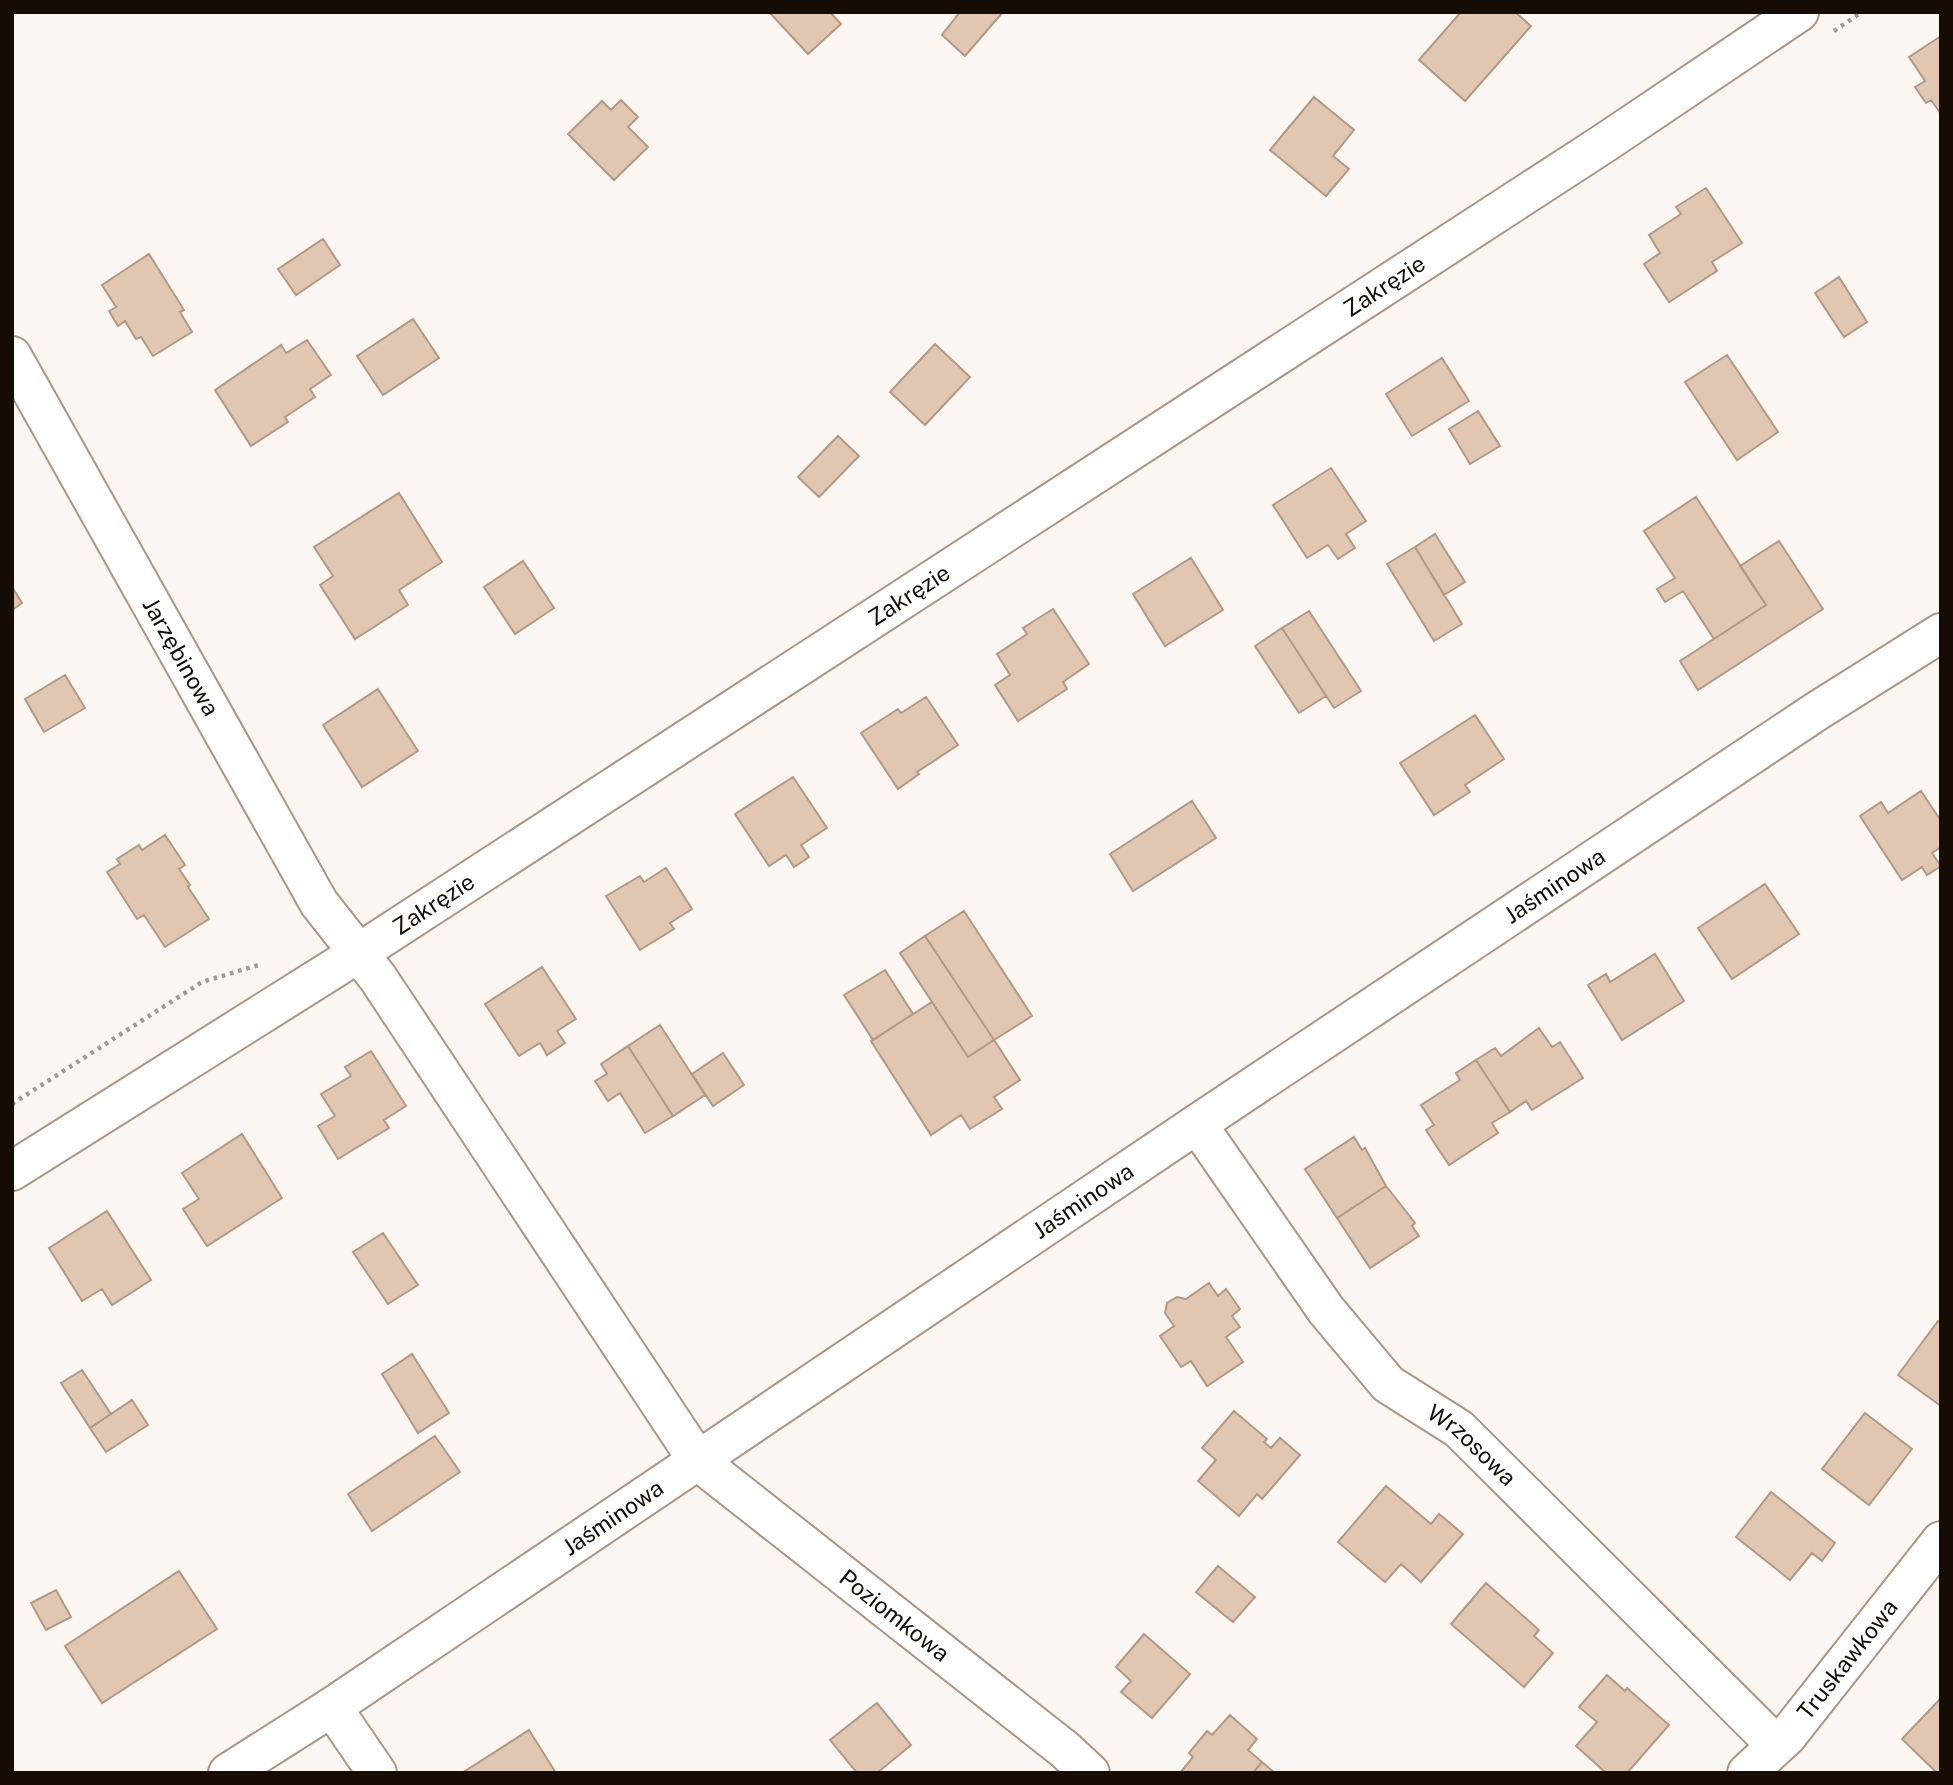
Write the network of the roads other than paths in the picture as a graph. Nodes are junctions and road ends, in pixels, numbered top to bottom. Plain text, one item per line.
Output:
1 (1799, 12) edge
2 (12, 356) edge
3 (1941, 633) edge
4 (357, 954) junction
5 (1196, 1124) junction
6 (12, 1171) edge
7 (698, 1461) junction
8 (1941, 1541) edge
9 (332, 1707) junction
10 (1776, 1745) junction
11 (228, 1773) edge
12 (377, 1773) edge
13 (1090, 1773) edge
14 (1747, 1773) edge

1 - 4 street, Zakręzie
2 - 4 street, Jarzębinowa
3 - 5 street, Jaśminowa
4 - 6 street, Zakręzie
4 - 7 street, Jarzębinowa
5 - 7 street, Jaśminowa
5 - 10 street, Wrzosowa
7 - 9 street, Jaśminowa
7 - 13 street, Poziomkowa
8 - 10 street, Truskawkowa
9 - 11 street, Jaśminowa
9 - 12 street
10 - 14 street, Truskawkowa

